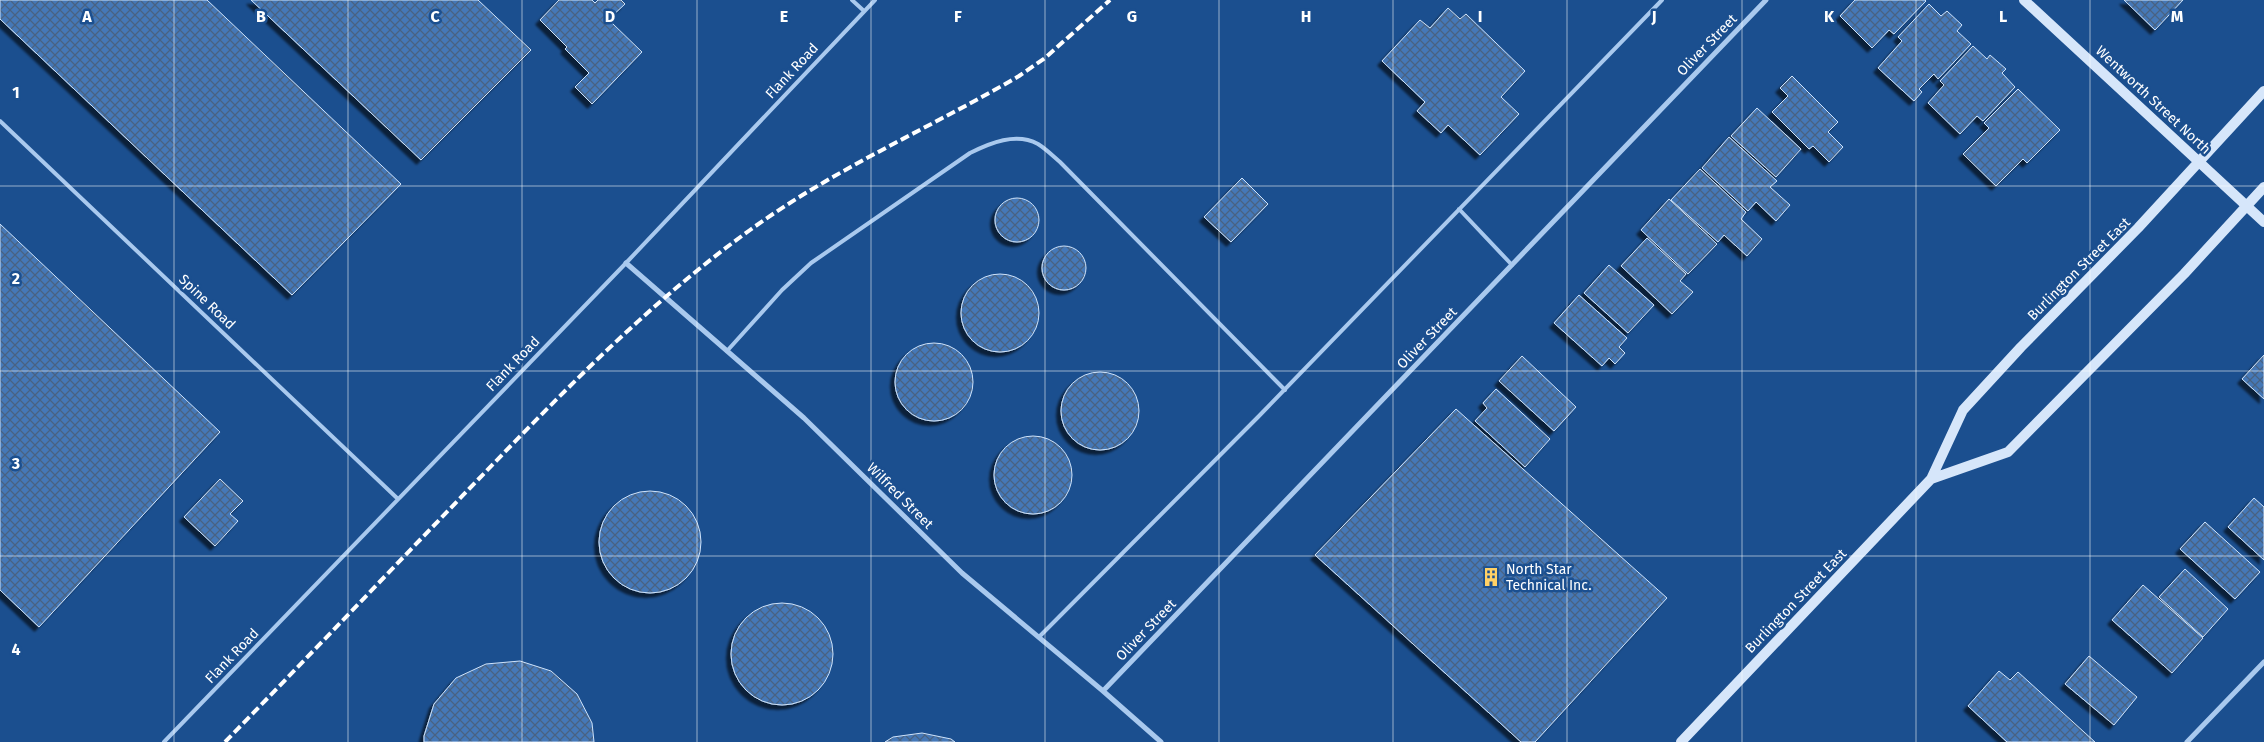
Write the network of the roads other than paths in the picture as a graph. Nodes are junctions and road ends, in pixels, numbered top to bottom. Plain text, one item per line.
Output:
1 (852, 0) edge
2 (875, 0) edge
3 (1662, 0) edge
4 (1766, 0) edge
5 (2024, 0) edge
6 (864, 11) junction
7 (2264, 91) edge
8 (0, 121) edge
9 (2200, 162) junction
10 (2264, 187) edge
11 (2246, 206) junction
12 (1459, 209) junction
13 (2264, 222) edge
14 (626, 263) junction
15 (1512, 265) junction
16 (728, 351) junction
17 (1285, 390) junction
18 (1931, 479) junction
19 (398, 499) junction
20 (1039, 638) junction
21 (2264, 662) edge
22 (1103, 691) junction
23 (164, 742) edge
24 (1161, 742) edge
25 (1681, 742) edge
26 (2187, 742) edge

1 - 6 lane
2 - 6 lane, Flank Road
3 - 12 lane
4 - 15 street, Oliver Street
5 - 9 main road, Wentworth Street North
6 - 14 lane, Flank Road
7 - 9 main road, Burlington Street East
8 - 19 lane, Spine Road
9 - 11 main road, Wentworth Street North
9 - 18 main road, Burlington Street East
10 - 11 main road, Burlington Street East
11 - 13 main road, Wentworth Street North
11 - 18 main road, Burlington Street East
12 - 15 lane
12 - 17 lane
14 - 16 street, Wilfred Street
14 - 19 lane, Flank Road
15 - 22 street, Oliver Street
16 - 17 lane
16 - 20 street, Wilfred Street
17 - 20 lane
18 - 25 main road, Burlington Street East
19 - 23 lane, Flank Road
20 - 22 street, Wilfred Street
21 - 26 street
22 - 24 street, Wilfred Street

